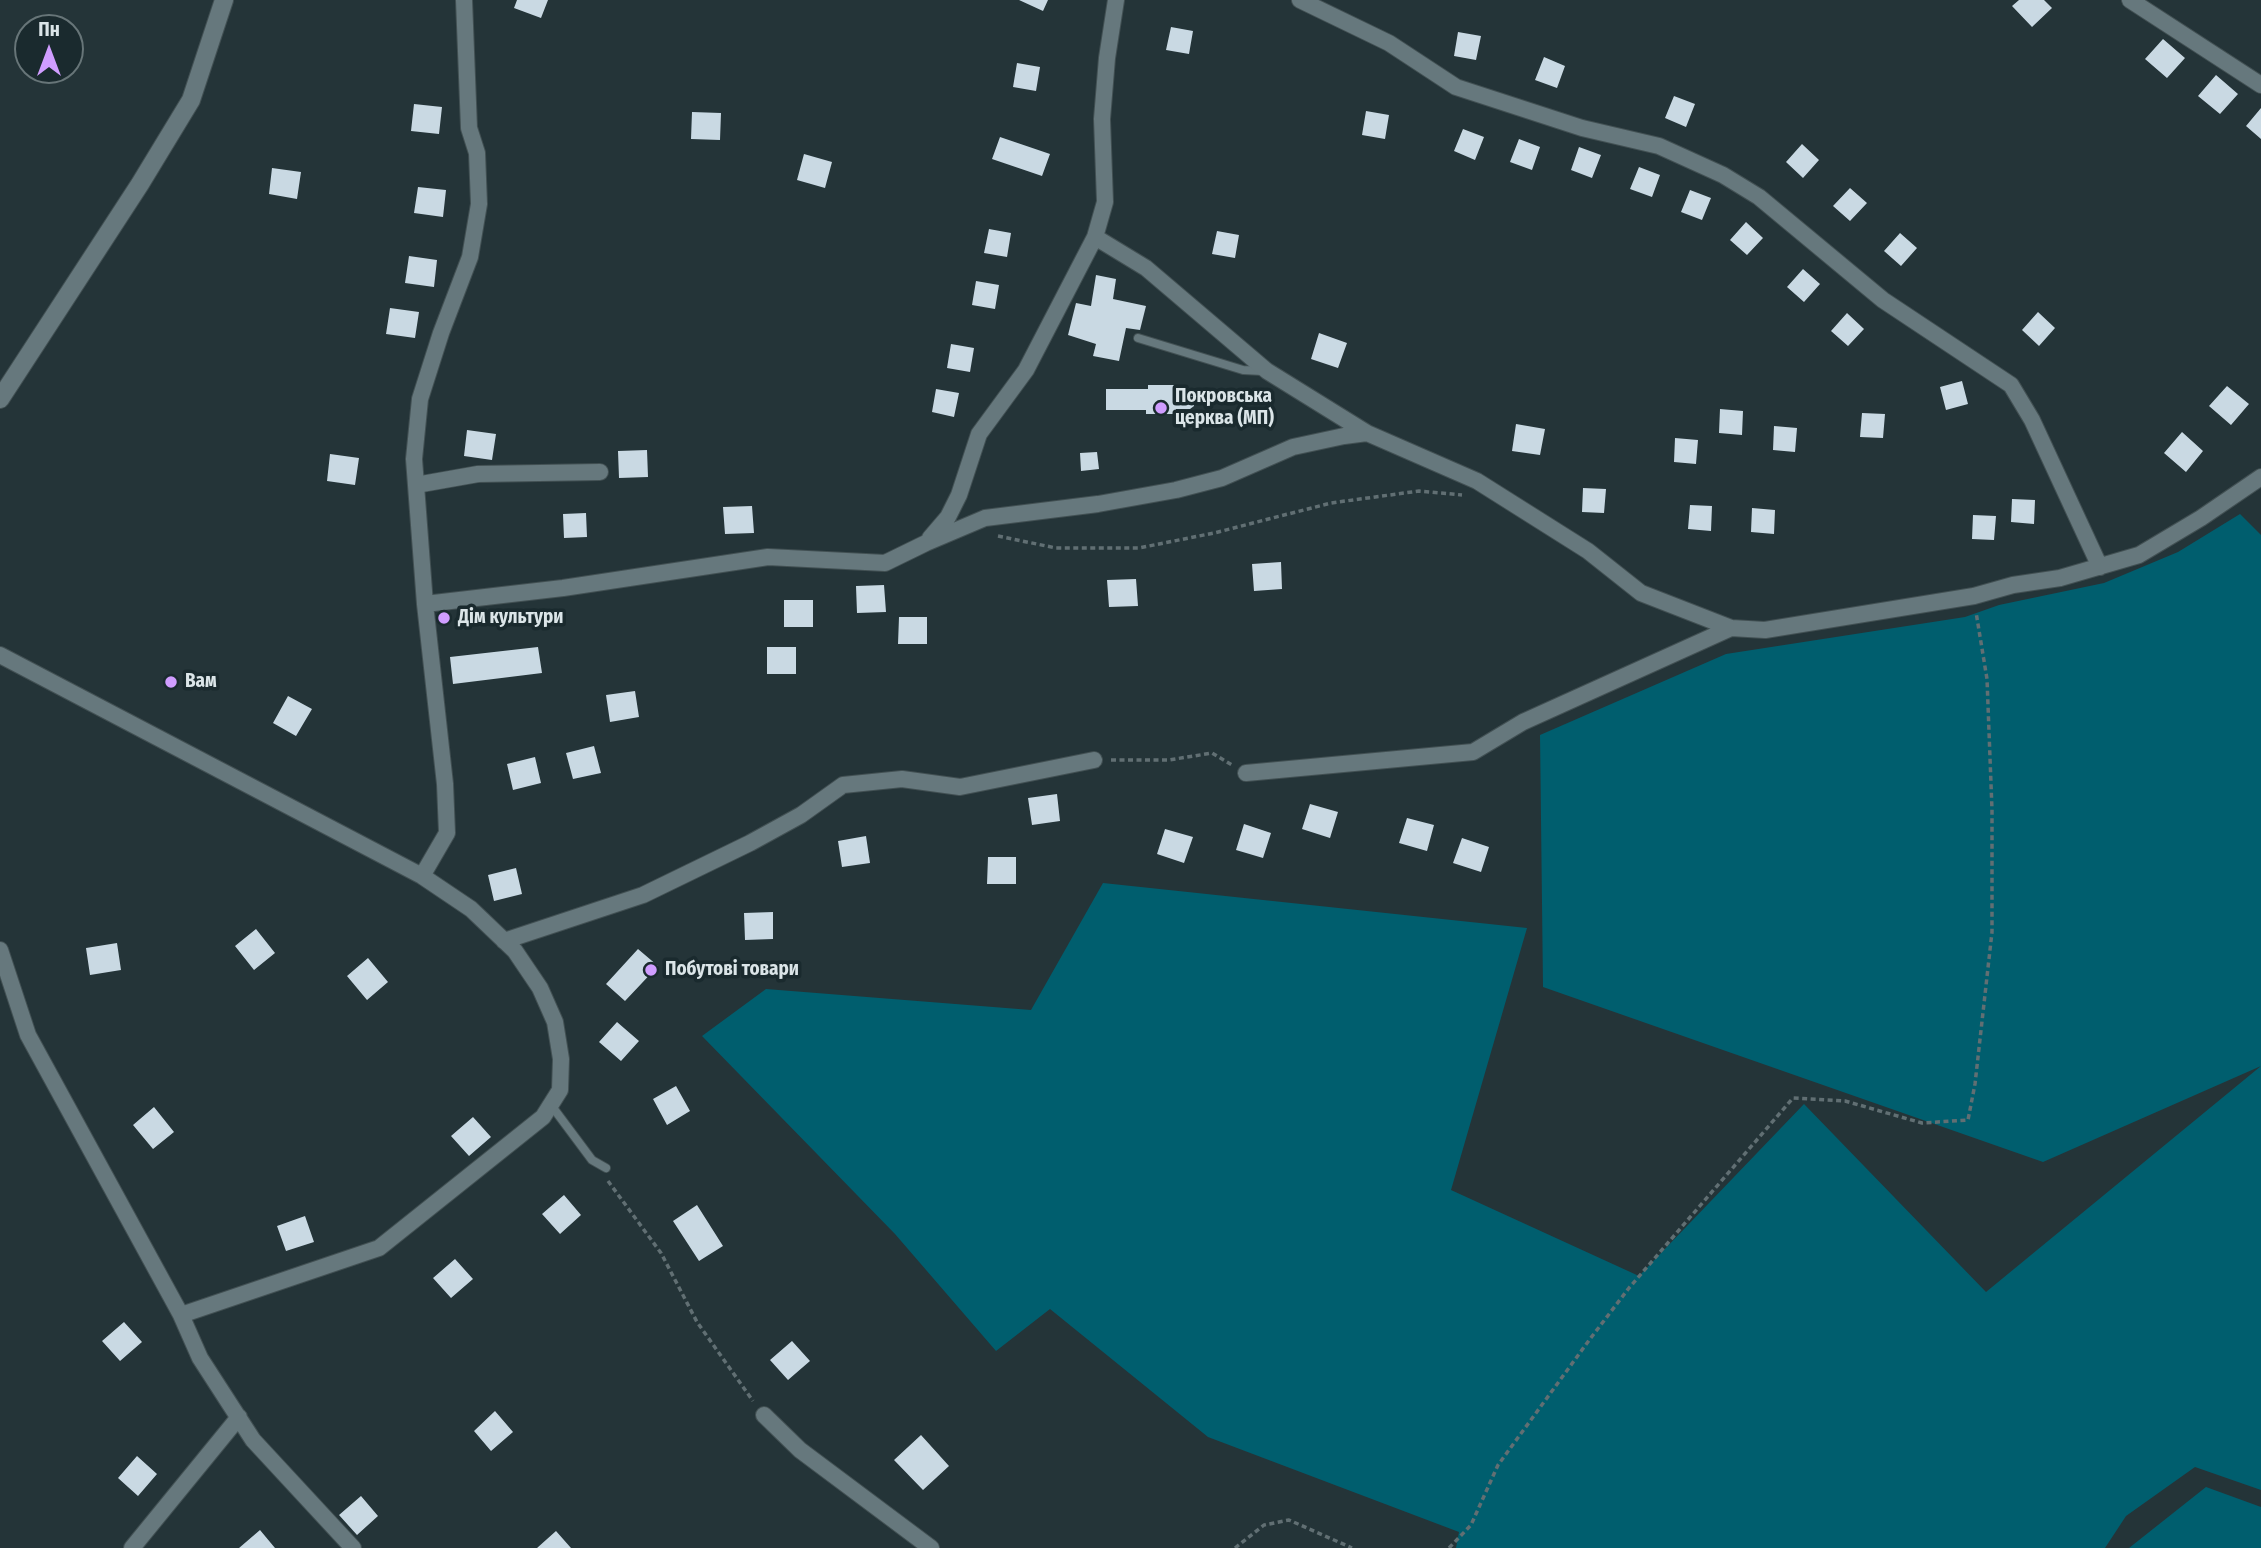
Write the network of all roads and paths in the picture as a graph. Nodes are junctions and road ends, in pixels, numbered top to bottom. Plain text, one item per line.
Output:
1 (224, 0) edge
2 (464, 0) edge
3 (1116, 0) edge
4 (1300, 0) edge
5 (2130, 0) edge
6 (2261, 85) edge
7 (1095, 237) junction
8 (1138, 338) dead end
9 (1267, 371) junction
10 (0, 399) edge
11 (1367, 433) junction
12 (600, 472) dead end
13 (2261, 477) edge
14 (416, 485) junction
15 (1463, 495) dead end
16 (990, 534) dead end
17 (926, 543) junction
18 (2100, 567) junction
19 (1974, 596) junction
20 (425, 604) junction
21 (1731, 628) junction
22 (0, 655) edge
23 (1094, 760) joint
24 (1246, 773) joint
25 (422, 876) junction
26 (504, 941) junction
27 (0, 950) edge
28 (551, 1105) junction
29 (606, 1168) joint
30 (181, 1315) junction
31 (764, 1415) joint
32 (239, 1418) junction
33 (132, 1548) edge
34 (353, 1548) edge
35 (932, 1548) edge
36 (1235, 1548) edge
37 (1352, 1548) edge
38 (1449, 1548) edge

1 - 10 street
2 - 14 street
3 - 7 street
4 - 18 street
5 - 6 street
7 - 9 street
7 - 17 street
8 - 9 lane
9 - 11 street
11 - 17 street
11 - 21 street
12 - 14 street
13 - 18 street
14 - 20 street
15 - 16 path
17 - 20 street
18 - 19 street
19 - 21 street
19 - 38 path
20 - 25 street
21 - 24 street
22 - 25 street
23 - 24 path
23 - 26 street
25 - 26 street
26 - 28 street
27 - 30 street
28 - 29 lane
28 - 30 street
29 - 31 path
30 - 32 street
31 - 35 street
32 - 33 street
32 - 34 street
36 - 37 path

